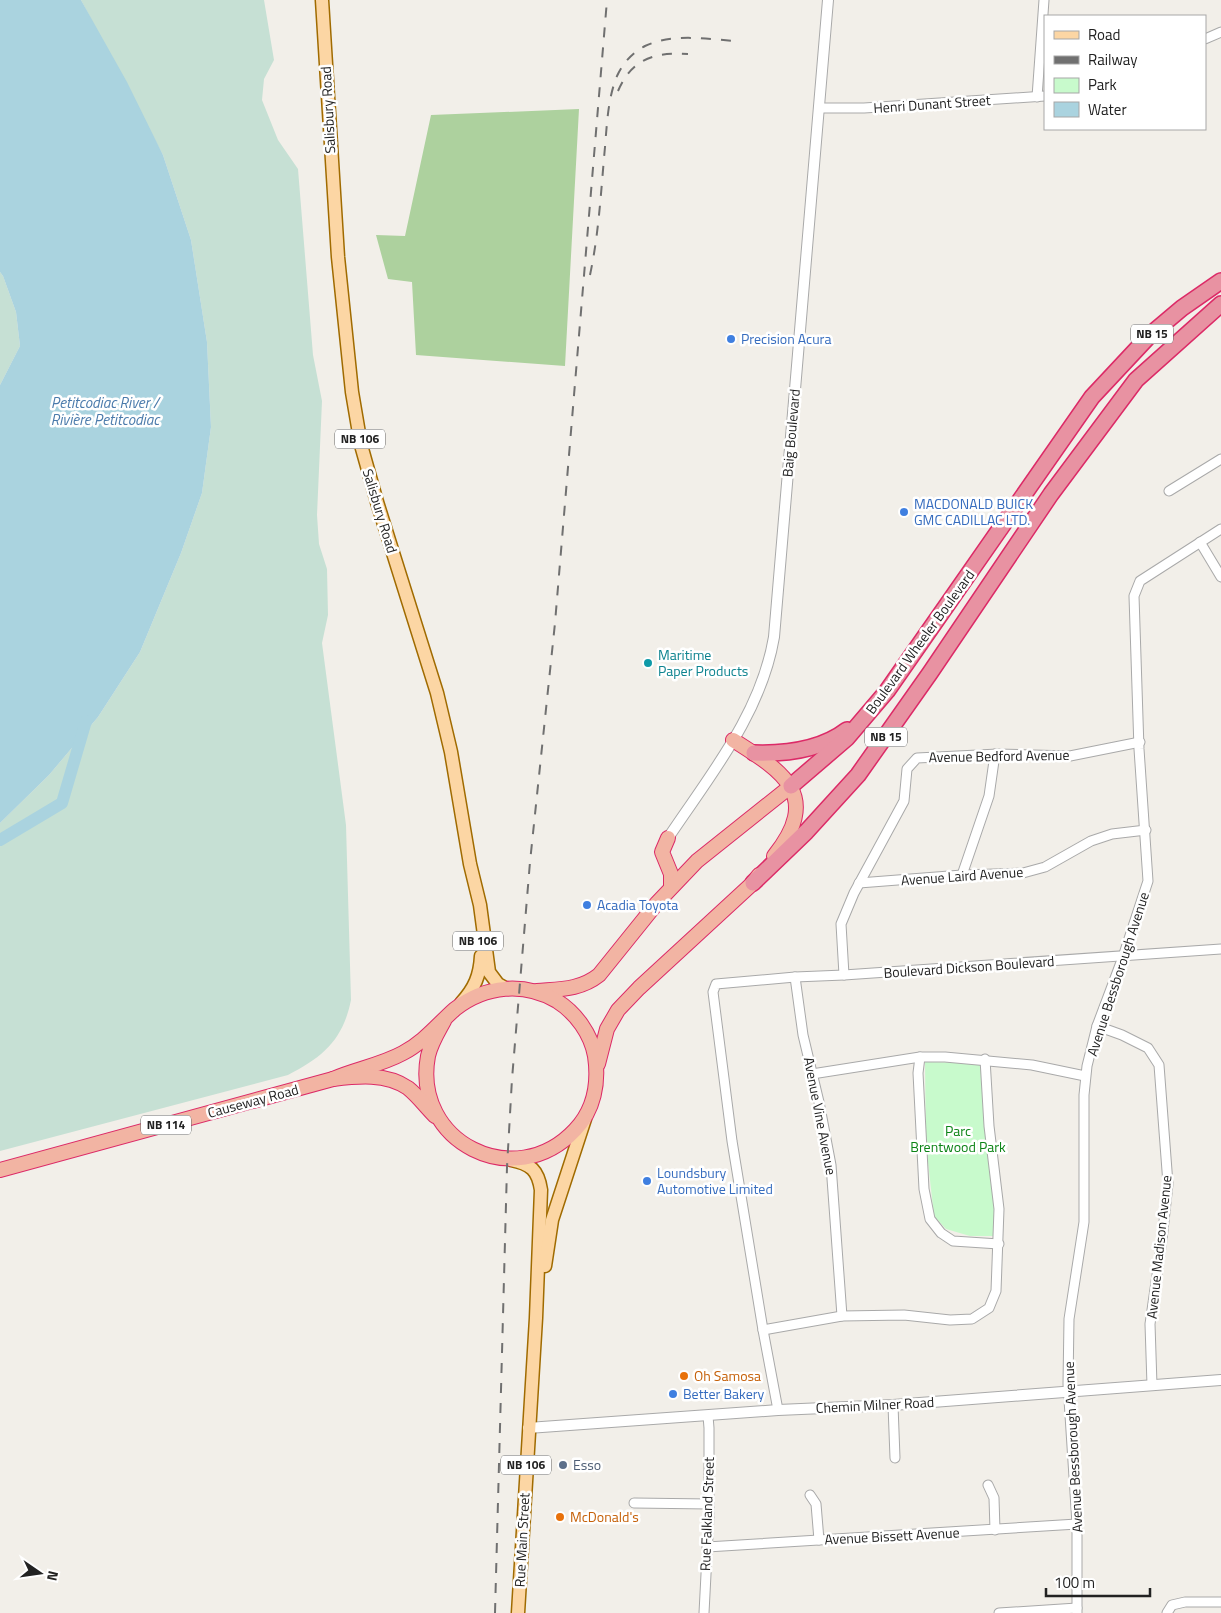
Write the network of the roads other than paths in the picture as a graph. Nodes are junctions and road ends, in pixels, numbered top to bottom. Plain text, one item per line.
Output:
1 (322, 0) edge
2 (828, 0) edge
3 (1044, 0) edge
4 (1221, 32) edge
5 (1206, 39) edge
6 (1041, 97) edge
7 (818, 108) junction
8 (1221, 269) edge
9 (1221, 281) edge
10 (1221, 304) edge
11 (1221, 316) edge
12 (1092, 397) junction
13 (1119, 403) junction
14 (1218, 461) edge
15 (1221, 472) edge
16 (1169, 491) dead end
17 (1221, 529) edge
18 (1200, 542) junction
19 (1221, 577) edge
20 (876, 704) junction
21 (733, 740) junction
22 (1140, 742) junction
23 (754, 753) junction
24 (995, 754) junction
25 (791, 786) junction
26 (1146, 830) junction
27 (668, 838) joint
28 (470, 864) junction
29 (962, 876) junction
30 (753, 883) junction
31 (860, 883) junction
32 (671, 887) junction
33 (1221, 949) edge
34 (1123, 957) junction
35 (844, 976) junction
36 (795, 977) junction
37 (505, 988) junction
38 (534, 991) junction
39 (454, 1011) junction
40 (444, 1021) junction
41 (1097, 1026) junction
42 (920, 1057) junction
43 (985, 1060) junction
44 (597, 1067) junction
45 (812, 1074) junction
46 (1085, 1076) junction
47 (333, 1080) junction
48 (588, 1111) junction
49 (443, 1124) junction
50 (506, 1159) junction
51 (0, 1170) edge
52 (999, 1244) junction
53 (842, 1316) junction
54 (536, 1318) junction
55 (763, 1330) junction
56 (1221, 1380) edge
57 (1152, 1385) junction
58 (1068, 1392) junction
59 (893, 1405) junction
60 (778, 1410) junction
61 (708, 1416) junction
62 (528, 1428) junction
63 (896, 1458) dead end
64 (988, 1484) dead end
65 (810, 1495) dead end
66 (634, 1503) dead end
67 (708, 1504) junction
68 (1077, 1524) junction
69 (995, 1530) junction
70 (819, 1540) junction
71 (707, 1547) junction
72 (1221, 1602) edge
73 (1077, 1611) edge
74 (518, 1613) edge
75 (704, 1613) edge
76 (999, 1613) edge
77 (1167, 1613) edge

1 - 28 main road, Salisbury Road / NB 106
2 - 7 street, Baig Boulevard
3 - 6 street
4 - 5 street
6 - 7 street, Henri Dunant Street
7 - 21 street, Baig Boulevard
8 - 12 highway
9 - 12 highway, Boulevard Wheeler Boulevard / NB 15
10 - 13 highway, Boulevard Wheeler Boulevard / NB 15
11 - 13 highway
12 - 20 highway, Boulevard Wheeler Boulevard / NB 15
13 - 30 highway, Boulevard Wheeler Boulevard / NB 15
14 - 15 street
14 - 16 street
17 - 18 street, Avenue Bessborough Avenue
18 - 19 street
18 - 22 street, Avenue Bessborough Avenue
20 - 23 highway
20 - 25 highway, Boulevard Wheeler Boulevard / NB 15
21 - 23 highway
21 - 27 street, Baig Boulevard
22 - 24 street, Avenue Bedford Avenue
22 - 26 street, Avenue Bessborough Avenue
23 - 25 highway
24 - 29 street
24 - 31 street, Avenue Bedford Avenue
25 - 30 highway
25 - 32 highway, Boulevard Wheeler Boulevard / NB 15
26 - 29 street, Avenue Laird Avenue
26 - 34 street, Avenue Bessborough Avenue
27 - 32 highway
28 - 37 main road, Salisbury Road / NB 106
28 - 39 main road, Salisbury Road / NB 106
29 - 31 street, Avenue Laird Avenue
30 - 44 highway, Boulevard Wheeler Boulevard / NB 15
31 - 35 street
32 - 38 highway, Boulevard Wheeler Boulevard / NB 15
33 - 34 street, Boulevard Dickson Boulevard
34 - 35 street, Boulevard Dickson Boulevard
34 - 41 street, Avenue Bessborough Avenue
35 - 36 street, Boulevard Dickson Boulevard
36 - 45 street, Avenue Vine Avenue
36 - 55 street, Boulevard Dickson Boulevard
37 - 38 highway
37 - 39 highway
38 - 44 highway
39 - 40 highway
40 - 47 highway, Causeway Road / NB 114
40 - 49 highway
41 - 46 street, Avenue Bessborough Avenue
41 - 57 street, Avenue Madison Avenue
42 - 43 street
42 - 45 street
42 - 52 street
43 - 46 street
43 - 52 street
44 - 48 highway
45 - 53 street, Avenue Vine Avenue
46 - 58 street, Avenue Bessborough Avenue
47 - 49 highway, Causeway Road / NB 114
47 - 51 highway, Causeway Road / NB 114
48 - 50 highway
48 - 54 main road, Rue Main Street / NB 106
49 - 50 highway
50 - 54 main road, Rue Main Street / NB 106
52 - 53 street
53 - 55 street
54 - 62 main road, Rue Main Street / NB 106
55 - 60 street
56 - 57 street, Chemin Milner Road
57 - 58 street, Chemin Milner Road
58 - 59 street, Chemin Milner Road
58 - 68 street, Avenue Bessborough Avenue
59 - 60 street, Chemin Milner Road
59 - 63 street
60 - 61 street, Chemin Milner Road
61 - 62 street, Chemin Milner Road
61 - 67 street, Rue Falkland Street
62 - 74 main road, Rue Main Street / NB 106
64 - 69 street
65 - 70 street
66 - 67 street
67 - 71 street, Rue Falkland Street
68 - 69 street, Avenue Bissett Avenue
68 - 73 street, Avenue Bessborough Avenue
69 - 70 street, Avenue Bissett Avenue
70 - 71 street, Avenue Bissett Avenue
71 - 75 street, Rue Falkland Street
72 - 77 street
73 - 76 street

